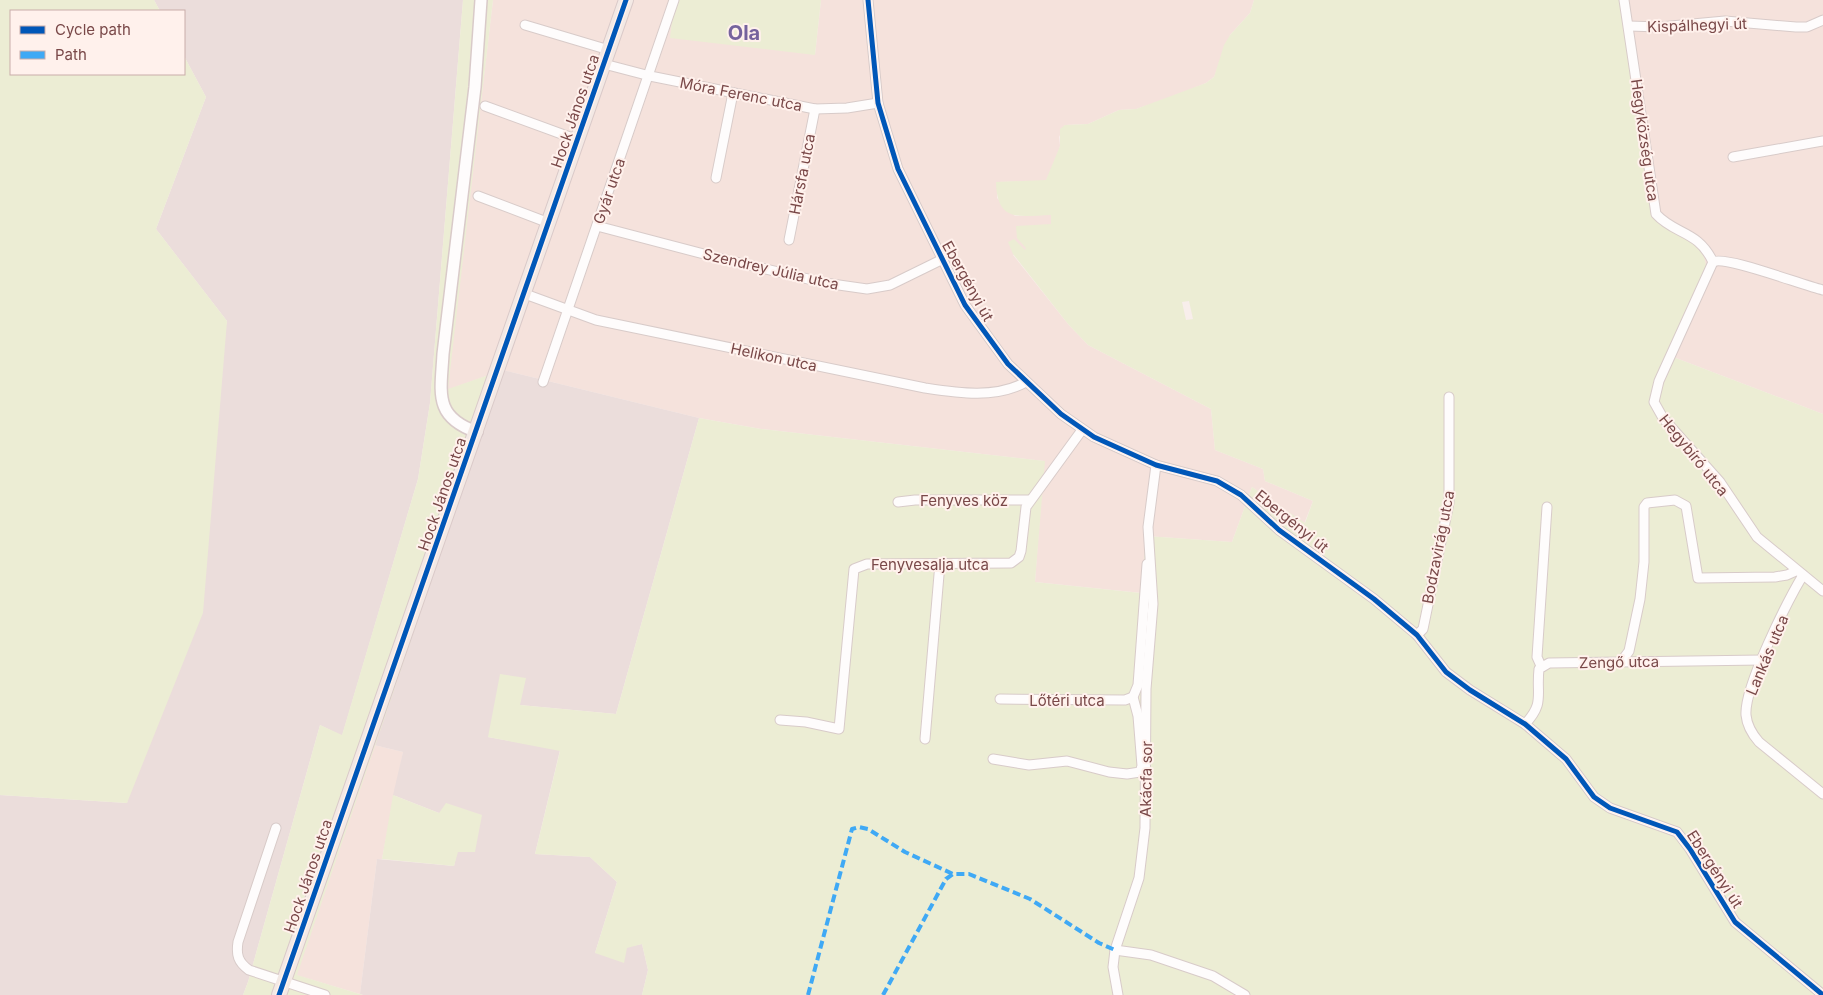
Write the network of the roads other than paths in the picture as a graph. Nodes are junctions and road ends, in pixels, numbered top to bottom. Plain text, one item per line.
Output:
1 (481, 0) edge
2 (626, 0) edge
3 (674, 0) edge
4 (868, 0) edge
5 (1624, 0) edge
6 (1823, 20) edge
7 (525, 25) dead end
8 (1629, 26) junction
9 (609, 50) junction
10 (604, 64) junction
11 (650, 76) junction
12 (733, 93) junction
13 (878, 103) junction
14 (485, 106) dead end
15 (815, 109) junction
16 (578, 140) junction
17 (1823, 141) edge
18 (1733, 156) dead end
19 (716, 178) dead end
20 (478, 196) dead end
21 (549, 223) junction
22 (597, 226) junction
23 (789, 240) dead end
24 (942, 260) junction
25 (1713, 262) junction
26 (1823, 290) edge
27 (525, 294) junction
28 (567, 310) junction
29 (543, 382) dead end
30 (1026, 382) junction
31 (1449, 397) dead end
32 (1082, 430) junction
33 (477, 432) junction
34 (1156, 465) junction
35 (1030, 500) junction
36 (898, 502) dead end
37 (1547, 507) dead end
38 (1150, 560) junction
39 (940, 563) junction
40 (1800, 573) junction
41 (1823, 591) edge
42 (1417, 635) junction
43 (1762, 660) junction
44 (1622, 662) junction
45 (1541, 666) junction
46 (1133, 697) junction
47 (1000, 699) dead end
48 (780, 720) dead end
49 (1525, 724) junction
50 (925, 739) dead end
51 (993, 759) dead end
52 (1823, 794) edge
53 (276, 828) dead end
54 (1115, 950) junction
55 (282, 988) edge
56 (325, 995) edge
57 (1118, 995) edge
58 (1245, 995) edge
59 (1823, 995) edge

1 - 33 street
2 - 9 main road, Hock János utca
3 - 11 street, Gyár utca
4 - 13 street, Ebergényi út
5 - 8 street, Hegyközség utca
6 - 8 street, Kispálhegyi út
7 - 9 street
8 - 25 street, Hegyközség utca
9 - 10 main road, Hock János utca
10 - 11 street, Móra Ferenc utca
10 - 16 main road, Hock János utca
11 - 12 street, Móra Ferenc utca
11 - 22 street, Gyár utca
12 - 15 street, Móra Ferenc utca
12 - 19 street
13 - 15 street, Móra Ferenc utca
13 - 24 street, Ebergényi út
14 - 16 street
15 - 23 street, Hársfa utca
16 - 21 main road, Hock János utca
17 - 18 street
20 - 21 street
21 - 27 main road, Hock János utca
22 - 24 street, Szendrey Júlia utca
22 - 28 street, Gyár utca
24 - 30 street, Ebergényi út
25 - 26 street
25 - 40 street, Hegybíró utca
27 - 28 street, Helikon utca
27 - 33 main road, Hock János utca
28 - 29 street, Gyár utca
28 - 30 street, Helikon utca
30 - 32 street, Ebergényi út
31 - 42 street, Bodzavirág utca
32 - 34 street, Ebergényi út
32 - 35 street, Fenyvesalja utca
33 - 55 main road, Hock János utca
34 - 38 street, Akácfa sor
34 - 42 street, Ebergényi út
35 - 36 street, Fenyves köz
35 - 39 street, Fenyvesalja utca
37 - 45 street
38 - 46 street
38 - 54 street, Akácfa sor
39 - 48 street, Fenyvesalja utca
39 - 50 street
40 - 41 street, Hegybíró utca
40 - 43 street, Lankás utca
40 - 44 street
42 - 49 street, Ebergényi út
43 - 44 street, Zengő utca
43 - 52 street, Lankás utca
44 - 45 street, Zengő utca
45 - 49 street
46 - 47 street, Lőtéri utca
46 - 51 street
49 - 59 street, Ebergényi út
53 - 55 street
54 - 57 street, Akácfa sor
54 - 58 street
55 - 56 street

